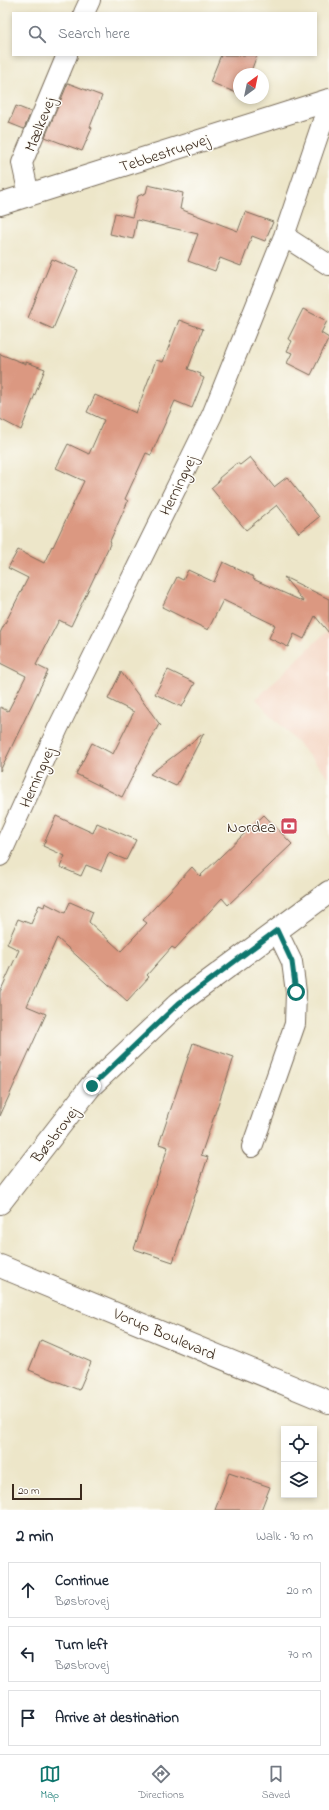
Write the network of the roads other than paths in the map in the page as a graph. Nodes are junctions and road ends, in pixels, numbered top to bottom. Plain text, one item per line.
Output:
1 (90, 0) edge
2 (84, 12) edge
3 (67, 56) edge
4 (329, 100) edge
5 (329, 103) edge
6 (29, 195) junction
7 (0, 204) edge
8 (284, 236) junction
9 (329, 265) edge
10 (0, 856) edge
11 (329, 892) edge
12 (277, 930) junction
13 (252, 1147) dead end
14 (0, 1203) edge
15 (0, 1266) edge
16 (329, 1402) edge

1 - 2 street
3 - 6 street, Mælkevej
4 - 6 street, Tebbestrupvej
5 - 8 street, Herningvej
6 - 7 street, Tebbestrupvej
8 - 9 street
8 - 10 street, Herningvej
11 - 12 street, Bøsbrovej
12 - 13 street
12 - 14 street, Bøsbrovej
15 - 16 street, Vorup Boulevard

